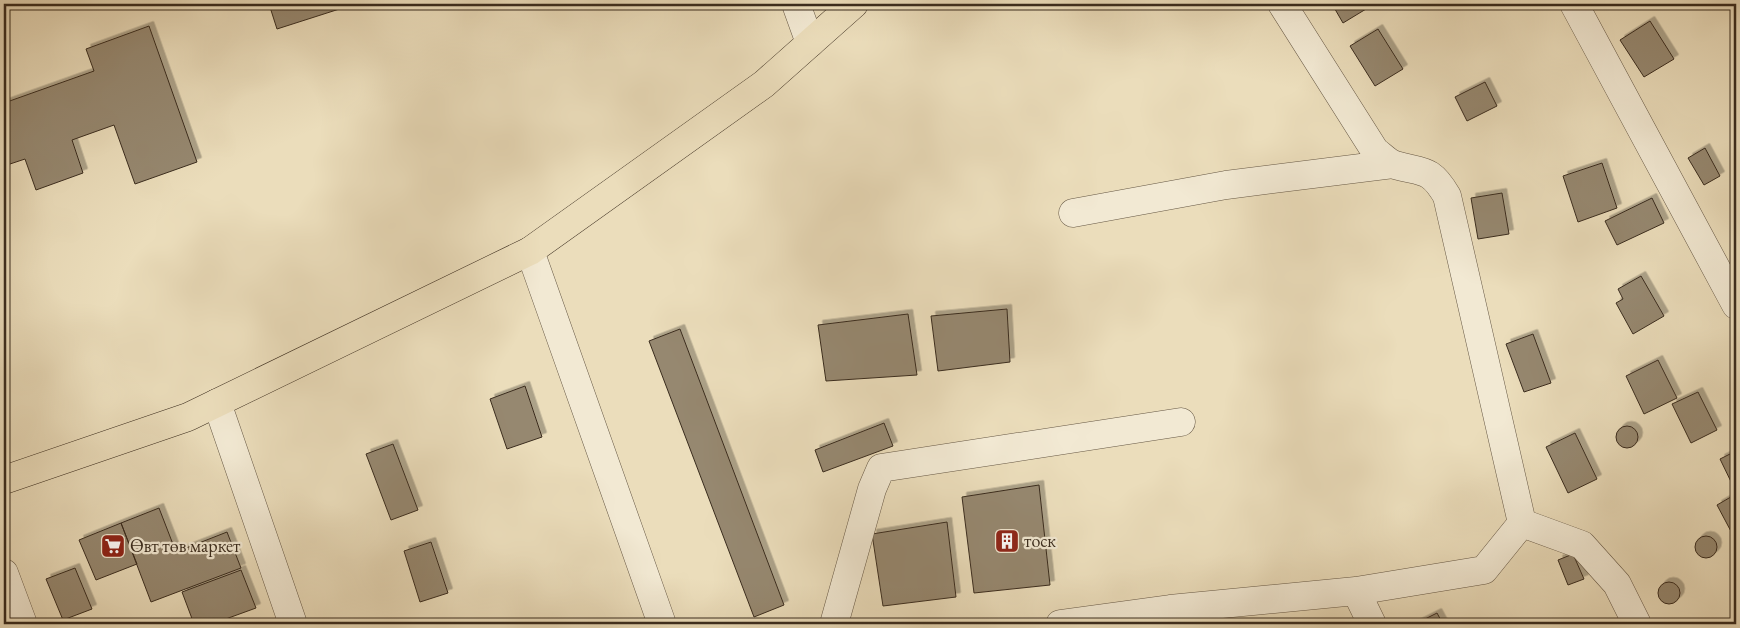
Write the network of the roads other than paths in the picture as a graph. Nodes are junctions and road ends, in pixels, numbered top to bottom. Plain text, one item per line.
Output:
1 (796, 4) edge
2 (854, 4) edge
3 (1282, 4) edge
4 (1574, 4) edge
5 (810, 43) junction
6 (1392, 164) junction
7 (1073, 213) dead end
8 (530, 251) junction
9 (1736, 305) edge
10 (217, 402) junction
11 (1181, 422) dead end
12 (4, 480) edge
13 (1522, 523) junction
14 (4, 573) edge
15 (1356, 591) junction
16 (1173, 617) edge
17 (23, 624) edge
18 (293, 624) edge
19 (662, 624) edge
20 (834, 624) edge
21 (1060, 624) edge
22 (1372, 624) edge
23 (1637, 624) edge

1 - 5 street
2 - 5 main road
3 - 6 street
4 - 9 street
5 - 8 main road
6 - 7 street
6 - 13 street
8 - 10 main road
8 - 19 street
10 - 12 main road
10 - 18 street
11 - 20 street
13 - 15 street
13 - 23 street
14 - 17 street
15 - 16 street
15 - 22 street
16 - 21 street

